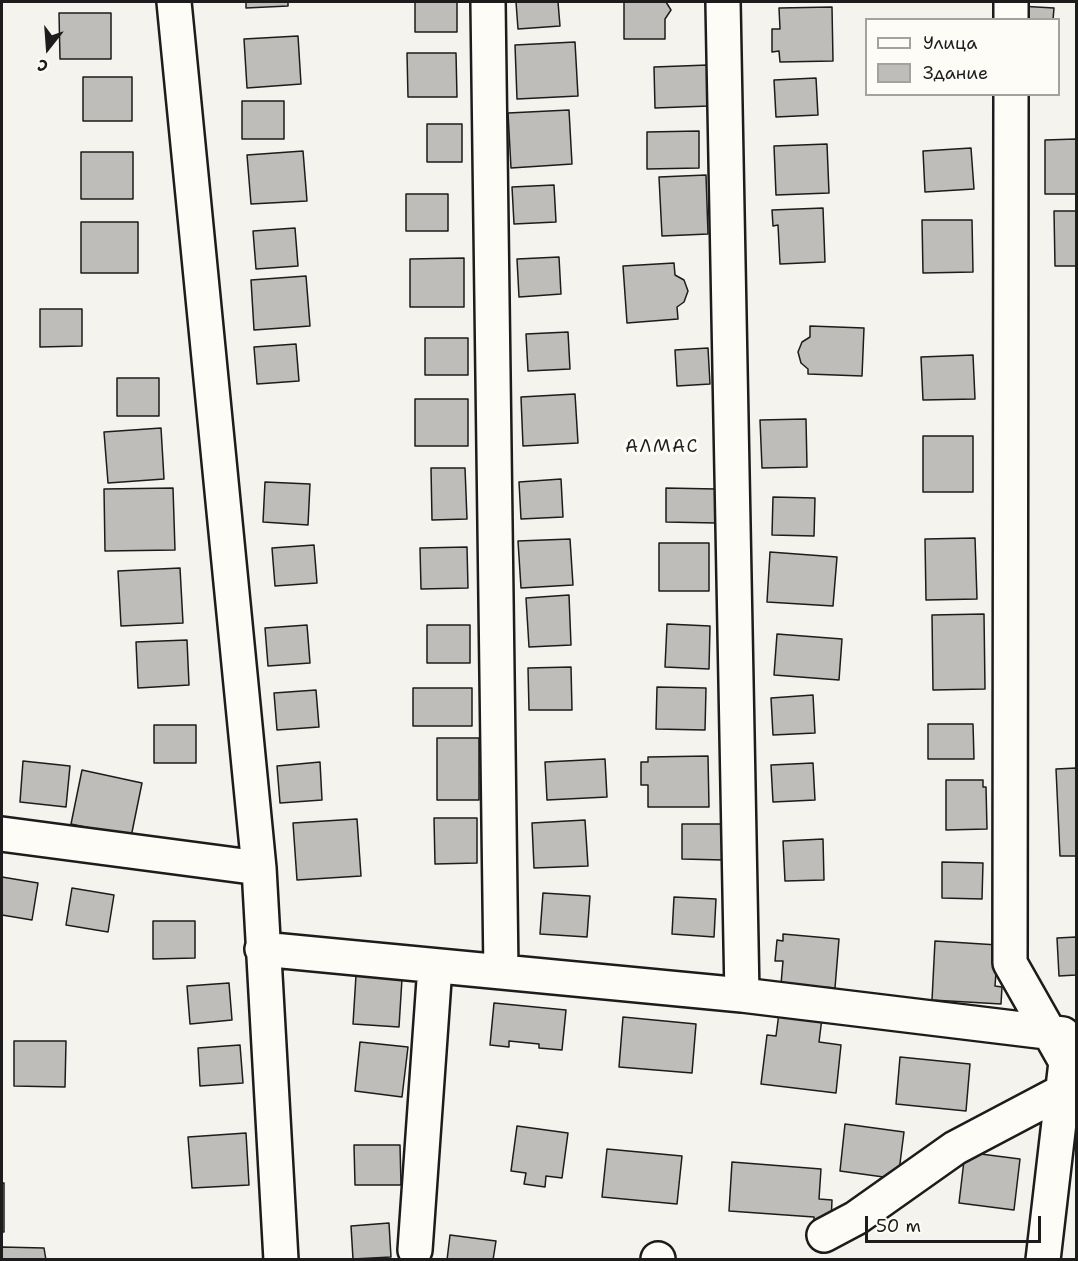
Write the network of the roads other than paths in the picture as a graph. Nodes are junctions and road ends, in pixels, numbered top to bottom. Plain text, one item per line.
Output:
1 (174, 2) edge
2 (488, 2) edge
3 (723, 2) edge
4 (1011, 2) edge
5 (1011, 18) edge
6 (1011, 96) edge
7 (2, 834) edge
8 (259, 868) junction
9 (262, 949) junction
10 (435, 966) junction
11 (501, 972) junction
12 (742, 995) junction
13 (1063, 1034) edge
14 (1063, 1091) junction
15 (824, 1235) dead end
16 (415, 1250) dead end
17 (281, 1260) edge
18 (1043, 1260) edge

1 - 8 street
2 - 11 street
3 - 12 street
4 - 5 street
6 - 13 street
7 - 8 street
8 - 9 street
9 - 10 street
9 - 17 street
10 - 11 street
10 - 16 street
11 - 12 street
12 - 13 street
13 - 14 street
14 - 15 street
14 - 18 street

